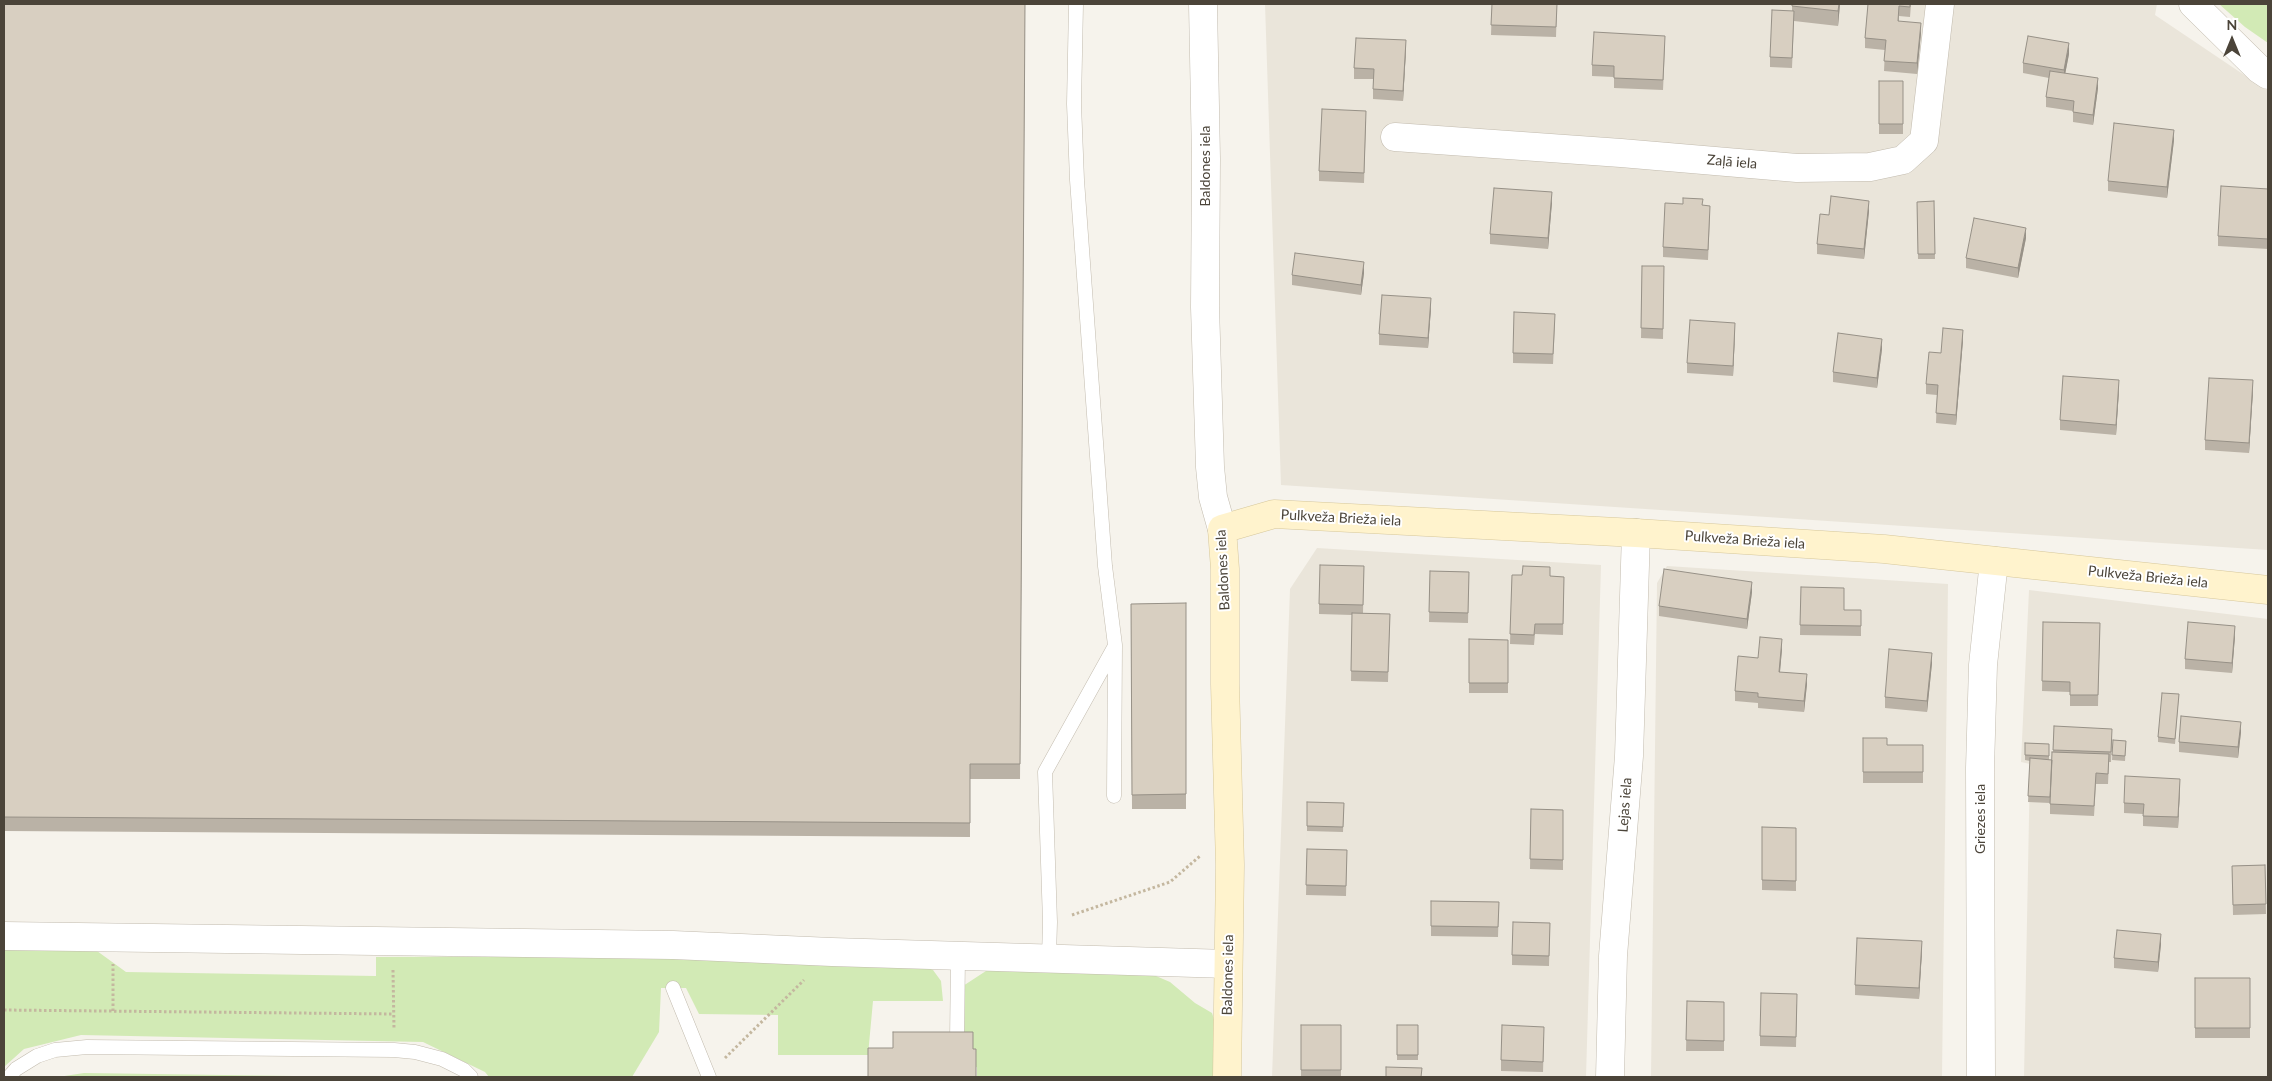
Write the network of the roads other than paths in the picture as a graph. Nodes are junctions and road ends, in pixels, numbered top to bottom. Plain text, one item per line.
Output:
1 (1076, 4) edge
2 (1203, 4) edge
3 (1940, 4) edge
4 (2194, 4) edge
5 (2268, 75) edge
6 (1396, 137) dead end
7 (1222, 529) junction
8 (1636, 533) junction
9 (1994, 561) junction
10 (2268, 590) edge
11 (1115, 645) junction
12 (1114, 796) dead end
13 (4, 936) edge
14 (958, 956) junction
15 (1049, 958) junction
16 (1228, 964) junction
17 (673, 988) dead end
18 (956, 1041) edge
19 (707, 1074) edge
20 (9, 1077) edge
21 (471, 1077) edge
22 (1227, 1077) edge
23 (1610, 1077) edge
24 (1981, 1077) edge

1 - 11 lane
2 - 7 street, Baldones iela
3 - 6 street, Zaļā iela
4 - 5 street
7 - 8 street, Pulkveža Brieža iela
7 - 16 street, Baldones iela
8 - 9 street, Pulkveža Brieža iela
8 - 23 street, Lejas iela
9 - 10 street, Pulkveža Brieža iela
9 - 24 street, Griezes iela
11 - 12 lane
11 - 15 lane
13 - 14 street
14 - 15 street
14 - 18 lane
15 - 16 street
16 - 22 street, Baldones iela
17 - 19 lane
20 - 21 lane

